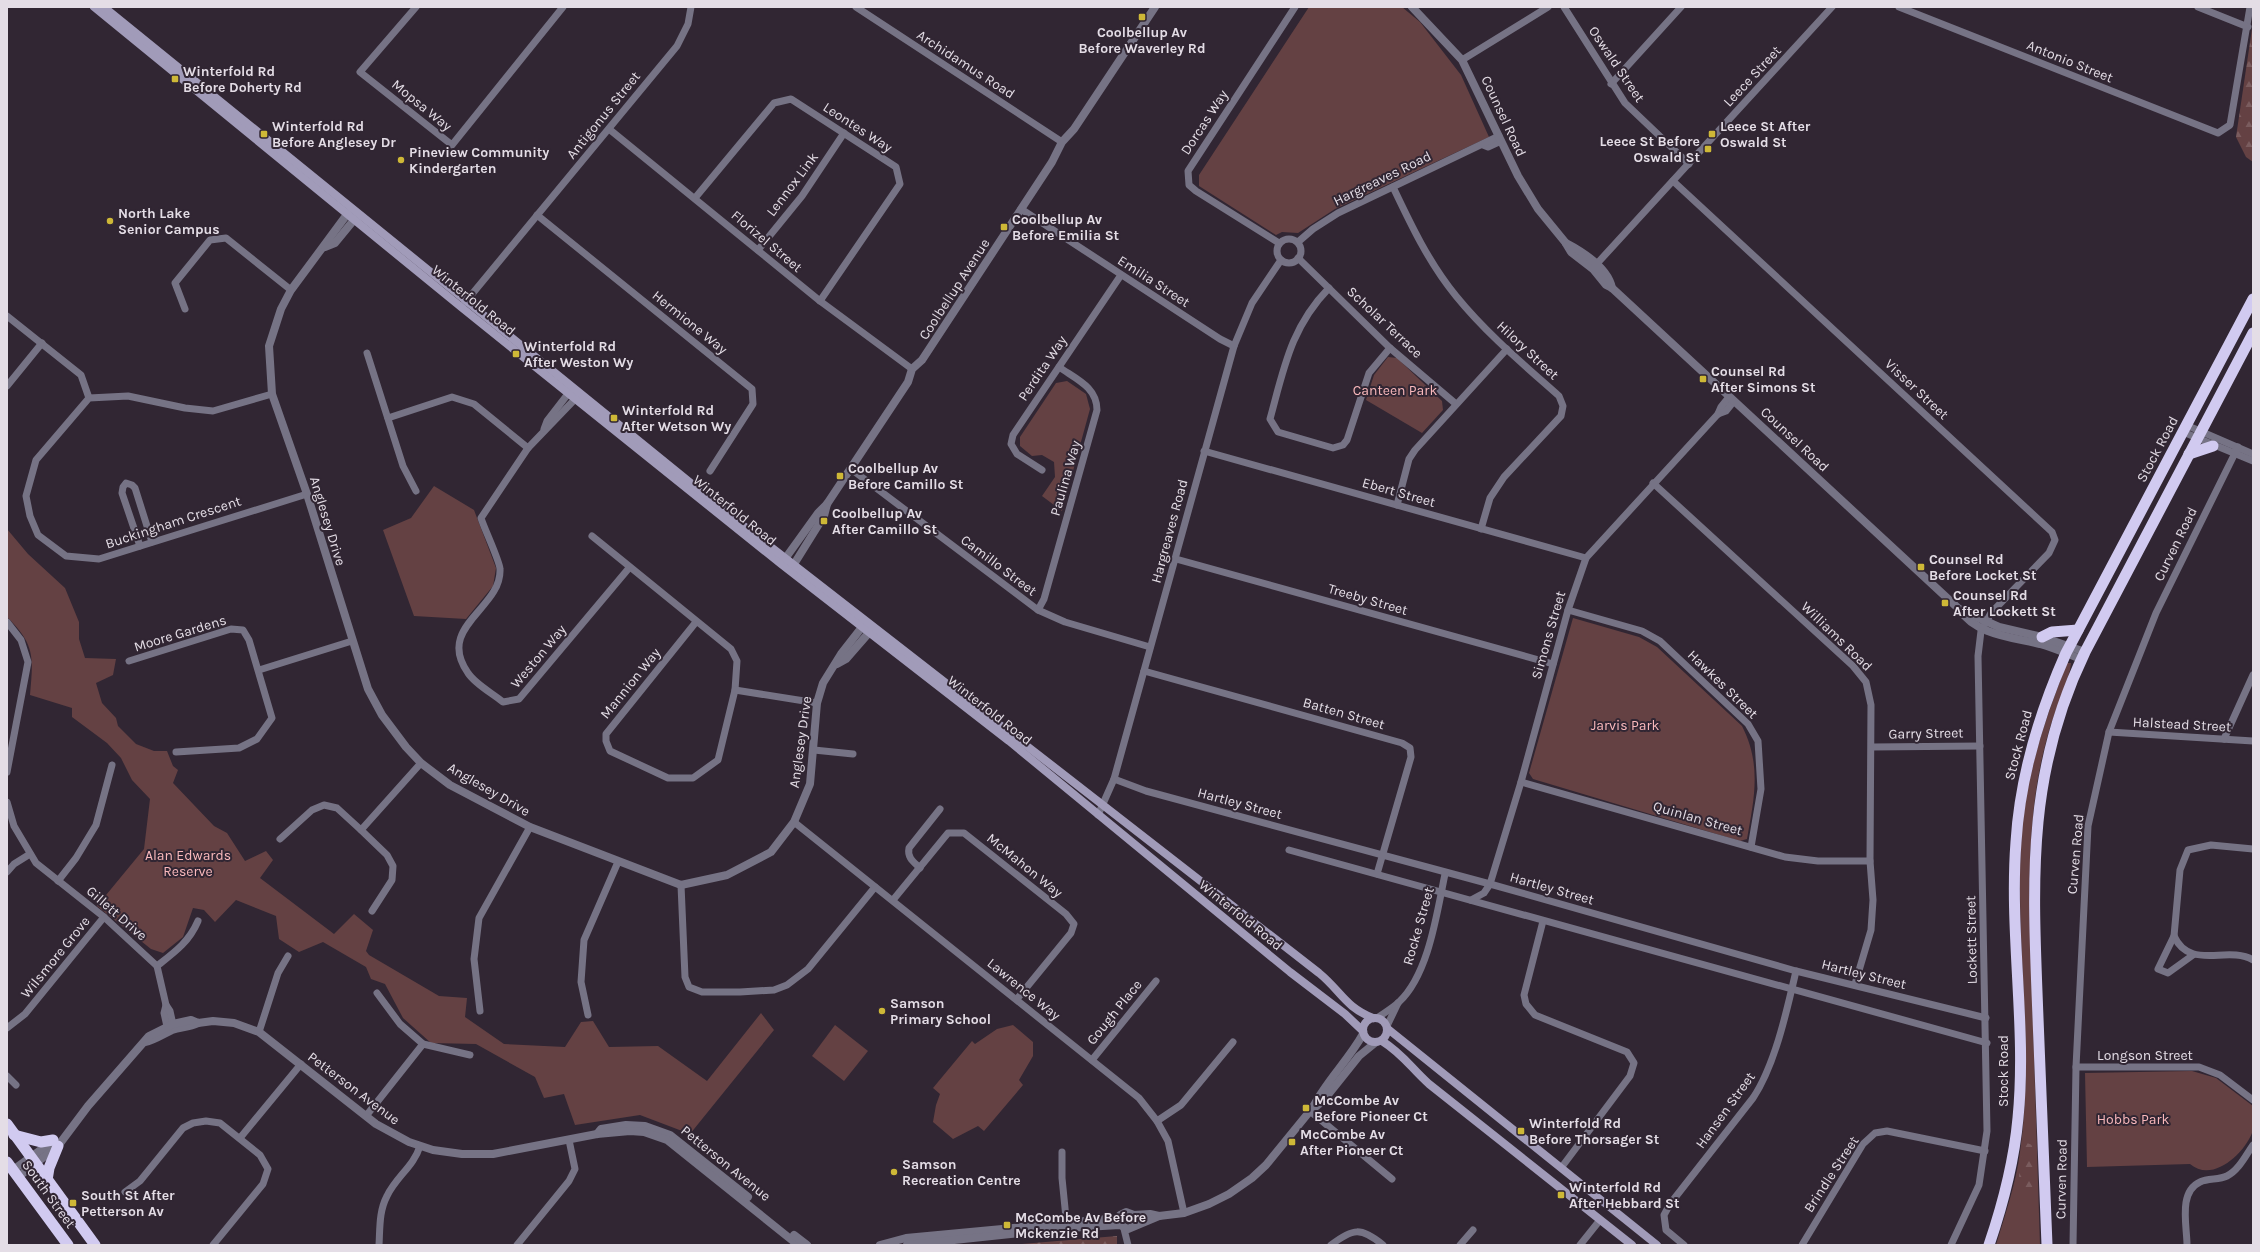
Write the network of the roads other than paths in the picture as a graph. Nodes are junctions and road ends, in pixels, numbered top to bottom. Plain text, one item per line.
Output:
1 (94, 7) edge
2 (104, 7) edge
3 (416, 7) edge
4 (563, 7) edge
5 (691, 7) edge
6 (856, 7) edge
7 (1155, 7) edge
8 (1295, 7) edge
9 (1412, 7) edge
10 (1548, 7) edge
11 (1564, 7) edge
12 (1681, 7) edge
13 (1832, 7) edge
14 (1899, 7) edge
15 (2198, 7) edge
16 (2250, 7) edge
17 (2248, 27) junction
18 (1462, 60) junction
19 (1611, 84) junction
20 (609, 129) junction
21 (844, 133) junction
22 (1500, 138) junction
23 (1062, 142) junction
24 (1689, 164) junction
25 (1673, 181) junction
26 (1393, 187) junction
27 (695, 198) junction
28 (1021, 209) junction
29 (350, 211) junction
30 (537, 215) junction
31 (357, 217) junction
32 (1298, 242) junction
33 (1279, 244) junction
34 (325, 247) junction
35 (758, 250) junction
36 (1298, 258) junction
37 (1281, 260) junction
38 (1595, 266) junction
39 (1121, 275) junction
40 (1329, 288) junction
41 (291, 290) junction
42 (2253, 299) edge
43 (820, 301) junction
44 (463, 304) junction
45 (185, 309) dead end
46 (7, 316) edge
47 (2253, 333) edge
48 (42, 343) junction
49 (1234, 346) junction
50 (1390, 348) junction
51 (1507, 349) junction
52 (367, 353) dead end
53 (1059, 367) junction
54 (912, 369) junction
55 (7, 386) edge
56 (574, 393) junction
57 (272, 394) junction
58 (89, 398) junction
59 (1732, 399) junction
60 (1456, 404) junction
61 (388, 418) junction
62 (2184, 429) junction
63 (2199, 435) junction
64 (2213, 446) junction
65 (528, 448) junction
66 (2238, 448) junction
67 (1204, 451) junction
68 (2189, 454) junction
69 (2253, 454) edge
70 (2234, 455) junction
71 (2253, 461) edge
72 (851, 469) junction
73 (1042, 470) dead end
74 (710, 471) dead end
75 (1653, 483) junction
76 (416, 491) dead end
77 (307, 494) junction
78 (827, 504) junction
79 (1397, 505) junction
80 (1481, 529) junction
81 (592, 536) dead end
82 (152, 542) junction
83 (140, 546) junction
84 (1586, 558) junction
85 (1176, 559) junction
86 (783, 561) junction
87 (629, 568) junction
88 (792, 568) junction
89 (1038, 610) junction
90 (1568, 610) junction
91 (7, 622) edge
92 (696, 622) junction
93 (865, 624) junction
94 (1984, 625) junction
95 (872, 630) junction
96 (2078, 630) junction
97 (2042, 636) junction
98 (352, 641) junction
99 (1150, 647) junction
100 (2068, 649) junction
101 (2083, 655) junction
102 (129, 661) dead end
103 (837, 664) junction
104 (1553, 664) junction
105 (259, 670) junction
106 (1144, 670) junction
107 (2253, 675) edge
108 (735, 690) junction
109 (817, 703) junction
110 (2109, 732) junction
111 (2224, 739) junction
112 (2253, 741) edge
113 (1980, 746) junction
114 (1872, 747) junction
115 (814, 750) junction
116 (176, 752) dead end
117 (853, 754) dead end
118 (421, 763) junction
119 (112, 765) dead end
120 (7, 772) edge
121 (1114, 779) junction
122 (1521, 782) junction
123 (7, 802) edge
124 (1104, 805) junction
125 (940, 809) dead end
126 (1098, 815) junction
127 (794, 822) junction
128 (530, 827) junction
129 (361, 830) junction
130 (280, 840) dead end
131 (1751, 847) junction
132 (2253, 848) edge
133 (1288, 850) dead end
134 (30, 854) junction
135 (1383, 856) junction
136 (1870, 861) junction
137 (618, 862) junction
138 (920, 868) junction
139 (7, 872) edge
140 (1377, 874) junction
141 (1446, 874) junction
142 (58, 881) junction
143 (1490, 884) junction
144 (681, 885) junction
145 (876, 886) junction
146 (1442, 892) junction
147 (894, 900) junction
148 (1471, 900) junction
149 (372, 911) dead end
150 (104, 918) junction
151 (198, 921) dead end
152 (1543, 921) junction
153 (2174, 936) junction
154 (2193, 955) junction
155 (288, 956) dead end
156 (2253, 960) edge
157 (157, 966) junction
158 (1796, 971) junction
159 (1156, 981) dead end
160 (1855, 984) junction
161 (1792, 990) junction
162 (377, 993) dead end
163 (1017, 999) junction
164 (1398, 1003) junction
165 (480, 1011) dead end
166 (588, 1015) dead end
167 (1375, 1018) junction
168 (1986, 1018) junction
169 (7, 1028) edge
170 (171, 1028) junction
171 (1387, 1028) junction
172 (259, 1032) junction
173 (1363, 1033) junction
174 (1233, 1042) dead end
175 (1378, 1042) junction
176 (1987, 1043) junction
177 (423, 1044) junction
178 (470, 1055) dead end
179 (1092, 1060) junction
180 (301, 1064) junction
181 (2076, 1067) junction
182 (7, 1076) edge
183 (16, 1085) dead end
184 (2253, 1100) edge
185 (1310, 1111) junction
186 (366, 1116) junction
187 (1157, 1121) junction
188 (7, 1124) edge
189 (597, 1134) junction
190 (14, 1135) junction
191 (240, 1138) junction
192 (569, 1140) junction
193 (56, 1143) junction
194 (2253, 1145) edge
195 (420, 1146) junction
196 (1985, 1151) junction
197 (1062, 1152) dead end
198 (33, 1161) junction
199 (1561, 1168) junction
200 (13, 1170) edge
201 (1392, 1179) dead end
202 (47, 1180) junction
203 (125, 1192) dead end
204 (1184, 1213) junction
205 (1134, 1215) junction
206 (1159, 1216) junction
207 (1600, 1220) junction
208 (1067, 1225) junction
209 (1125, 1225) junction
210 (1473, 1230) dead end
211 (1128, 1243) edge
212 (68, 1245) edge
213 (95, 1245) edge
214 (214, 1245) edge
215 (379, 1245) edge
216 (517, 1245) edge
217 (798, 1245) edge
218 (807, 1245) edge
219 (880, 1245) edge
220 (907, 1245) edge
221 (1331, 1245) edge
222 (1383, 1245) edge
223 (1460, 1245) edge
224 (1580, 1245) edge
225 (1632, 1245) edge
226 (1657, 1245) edge
227 (1684, 1245) edge
228 (1802, 1245) edge
229 (1951, 1245) edge
230 (1989, 1245) edge
231 (2047, 1245) edge
232 (2073, 1245) edge
233 (2187, 1245) edge

1 - 29 main road, Winterfold Road
2 - 29 main road, Winterfold Road
3 - 4 street, Mopsa Way
5 - 20 street, Antigonus Street
6 - 23 street, Archidamus Road
7 - 23 street, Coolbellup Avenue
8 - 33 street, Dorcas Way
9 - 18 street, Counsel Road
10 - 18 street
11 - 19 street, Oswald Street
12 - 19 street
13 - 24 street, Leece Street
14 - 17 street, Antonio Street
15 - 17 street
16 - 17 street
18 - 22 street, Counsel Road
19 - 24 street, Oswald Street
20 - 27 street, Florizel Street
20 - 30 street, Antigonus Street
21 - 27 street, Leontes Way
21 - 35 street, Lennox Link
21 - 43 street, Leontes Way
22 - 26 street, Hargreaves Road
22 - 38 street, Counsel Road
23 - 28 street, Coolbellup Avenue
24 - 25 street, Leece Street
25 - 38 street, Leece Street
25 - 94 street, Visser Street
26 - 32 street, Hargreaves Road
26 - 51 street, Hilory Street
27 - 35 street, Florizel Street
28 - 39 street, Emilia Street
28 - 54 street, Coolbellup Avenue
29 - 31 main road, Winterfold Road
29 - 34 street, Anglesey Drive
30 - 44 street, Antigonus Street
30 - 74 street, Hermione Way
31 - 34 street, Anglesey Drive
31 - 44 main road, Winterfold Road
32 - 33 street
32 - 36 street
33 - 37 street
34 - 41 street, Anglesey Drive
35 - 43 street, Florizel Street
36 - 37 street
36 - 40 street, Scholar Terrace
37 - 49 street, Hargreaves Road
38 - 59 street, Counsel Road
39 - 49 street, Emilia Street
39 - 53 street, Perdita Way
40 - 50 street, Scholar Terrace
40 - 50 street
41 - 45 street
41 - 57 street, Anglesey Drive
42 - 62 highway, Stock Road
43 - 54 street, Florizel Street
44 - 56 main road, Winterfold Road
46 - 48 street
47 - 63 highway
48 - 55 street
48 - 58 street
49 - 67 street, Hargreaves Road
50 - 60 street, Scholar Terrace
51 - 60 street
51 - 80 street, Hilory Street
52 - 61 street
53 - 73 street, Perdita Way
53 - 89 street, Paulina Way
54 - 72 street, Coolbellup Avenue
56 - 65 street, Weston Way
56 - 86 main road, Winterfold Road
57 - 58 street
57 - 77 street, Anglesey Drive
58 - 83 street, Buckingham Crescent
59 - 75 street, Simons Street
59 - 94 street, Counsel Road
60 - 79 street
61 - 65 street
61 - 76 street
62 - 63 street
62 - 96 highway, Stock Road
63 - 64 street
63 - 66 street
63 - 68 highway
64 - 68 highway
64 - 70 street
65 - 87 street, Weston Way
66 - 69 street
66 - 70 street, Curven Road
67 - 79 street, Ebert Street
67 - 85 street, Hargreaves Road
68 - 101 highway
70 - 71 street
70 - 110 street, Curven Road
72 - 78 street, Coolbellup Avenue
72 - 89 street, Camillo Street
75 - 84 street, Simons Street
75 - 114 street, Williams Road
77 - 82 street, Buckingham Crescent
77 - 98 street, Anglesey Drive
78 - 86 street, Coolbellup Avenue
78 - 88 street, Coolbellup Avenue
79 - 80 street, Ebert Street
80 - 84 street, Ebert Street
81 - 87 street, Mannion Way
82 - 83 street, Buckingham Crescent
82 - 83 street
84 - 90 street, Simons Street
85 - 99 street, Hargreaves Road
85 - 104 street, Treeby Street
86 - 88 main road, Winterfold Road
87 - 92 street, Mannion Way
88 - 93 main road, Winterfold Road
89 - 99 street, Camillo Street
90 - 104 street, Simons Street
90 - 131 street, Hawkes Street
91 - 120 street
92 - 108 street, Mannion Way
92 - 108 street, Mannion Way
93 - 95 main road, Winterfold Road
93 - 103 street, Anglesey Drive
94 - 97 street, Counsel Road
94 - 100 street, Counsel Road
94 - 113 street, Lockett Street
95 - 103 street, Anglesey Drive
95 - 124 main road, Winterfold Road
95 - 126 main road, Winterfold Road
96 - 97 highway
96 - 100 highway, Stock Road
97 - 100 street, Counsel Road
98 - 105 street
98 - 118 street, Anglesey Drive
99 - 106 street, Hargreaves Road
100 - 101 street, Counsel Road
100 - 230 highway, Stock Road
101 - 231 highway
102 - 105 street, Moore Gardens
103 - 109 street, Anglesey Drive
104 - 122 street, Simons Street
105 - 116 street, Moore Gardens
106 - 121 street, Hargreaves Road
106 - 135 street, Batten Street
107 - 111 street
108 - 109 street
109 - 115 street, Anglesey Drive
110 - 111 street, Halstead Street
110 - 181 street, Curven Road
111 - 112 street, Halstead Street
113 - 114 street, Garry Street
113 - 168 street, Lockett Street
114 - 136 street, Williams Road
115 - 117 street
115 - 127 street, Anglesey Drive
118 - 128 street, Anglesey Drive
118 - 129 street
119 - 142 street
121 - 124 street, Hargreaves Road
121 - 135 street, Hartley Street
122 - 131 street, Quinlan Street
122 - 143 street, Simons Street
123 - 134 street, Gillett Drive
124 - 126 street, Hargreaves Road
124 - 167 main road, Winterfold Road
125 - 138 street
126 - 173 main road, Winterfold Road
127 - 144 street, Anglesey Drive
127 - 145 street, Lawrence Way
128 - 137 street, Anglesey Drive
128 - 165 street
129 - 130 street
129 - 149 street
131 - 136 street, Quinlan Street
132 - 153 street
133 - 140 street
134 - 139 street
134 - 142 street, Gillett Drive
135 - 140 street, Batten Street
135 - 141 street, Hartley Street
136 - 160 street, Williams Road
137 - 144 street, Anglesey Drive
137 - 166 street
138 - 147 street, McMahon Way
138 - 163 street, McMahon Way
140 - 146 street
141 - 143 street, Hartley Street
141 - 146 street, Rocke Street
142 - 150 street, Gillett Drive
143 - 148 street, Simons Street
143 - 158 street, Hartley Street
144 - 145 street
145 - 147 street, Lawrence Way
146 - 148 street
146 - 164 street, Rocke Street
147 - 163 street, Lawrence Way
148 - 152 street
150 - 157 street, Gillett Drive
150 - 169 street, Wilsmore Grove
151 - 157 street
152 - 161 street
152 - 199 street
153 - 154 street
153 - 154 street
154 - 156 street
155 - 172 street
157 - 170 street
158 - 160 street, Hartley Street
158 - 161 street, Hansen Street
159 - 179 street, Gough Place
160 - 168 street, Hartley Street
161 - 176 street
161 - 227 street, Hansen Street
162 - 177 street
163 - 179 street, Lawrence Way
164 - 167 street, Rocke Street
164 - 171 street, Rocke Street
167 - 171 main road
167 - 173 main road
168 - 176 street, Lockett Street
170 - 172 street, Petterson Avenue
170 - 193 street, Petterson Avenue
171 - 175 main road
171 - 199 main road
172 - 180 street, Petterson Avenue
173 - 175 main road
173 - 185 street
174 - 187 street
175 - 185 street
175 - 207 main road
176 - 196 street, Lockett Street
177 - 178 street
177 - 186 street
179 - 187 street, Lawrence Way
180 - 186 street, Petterson Avenue
180 - 191 street
181 - 184 street, Longson Street
181 - 232 street, Curven Road
182 - 183 street
185 - 201 street
185 - 204 street
186 - 195 street, Petterson Avenue
187 - 204 street, Lawrence Way
188 - 190 highway, South Street
189 - 192 street, Petterson Avenue
189 - 217 street, Petterson Avenue
189 - 218 street, Petterson Avenue
190 - 193 highway
190 - 198 highway, South Street
191 - 203 street
191 - 214 street
192 - 195 street, Petterson Avenue
192 - 216 street
193 - 198 street, Petterson Avenue
193 - 202 highway
194 - 233 street
195 - 215 street
196 - 228 street, Brindle Street
196 - 229 street, Lockett Street
197 - 208 street
198 - 200 street, Petterson Avenue
198 - 202 highway, South Street
199 - 226 main road
200 - 212 highway, South Street
202 - 213 highway, South Street
204 - 206 street
205 - 206 street
205 - 209 street
205 - 209 street
206 - 209 street
207 - 224 street
207 - 225 main road
208 - 209 street
208 - 219 street
208 - 220 street
209 - 211 street
210 - 223 street
221 - 222 street

